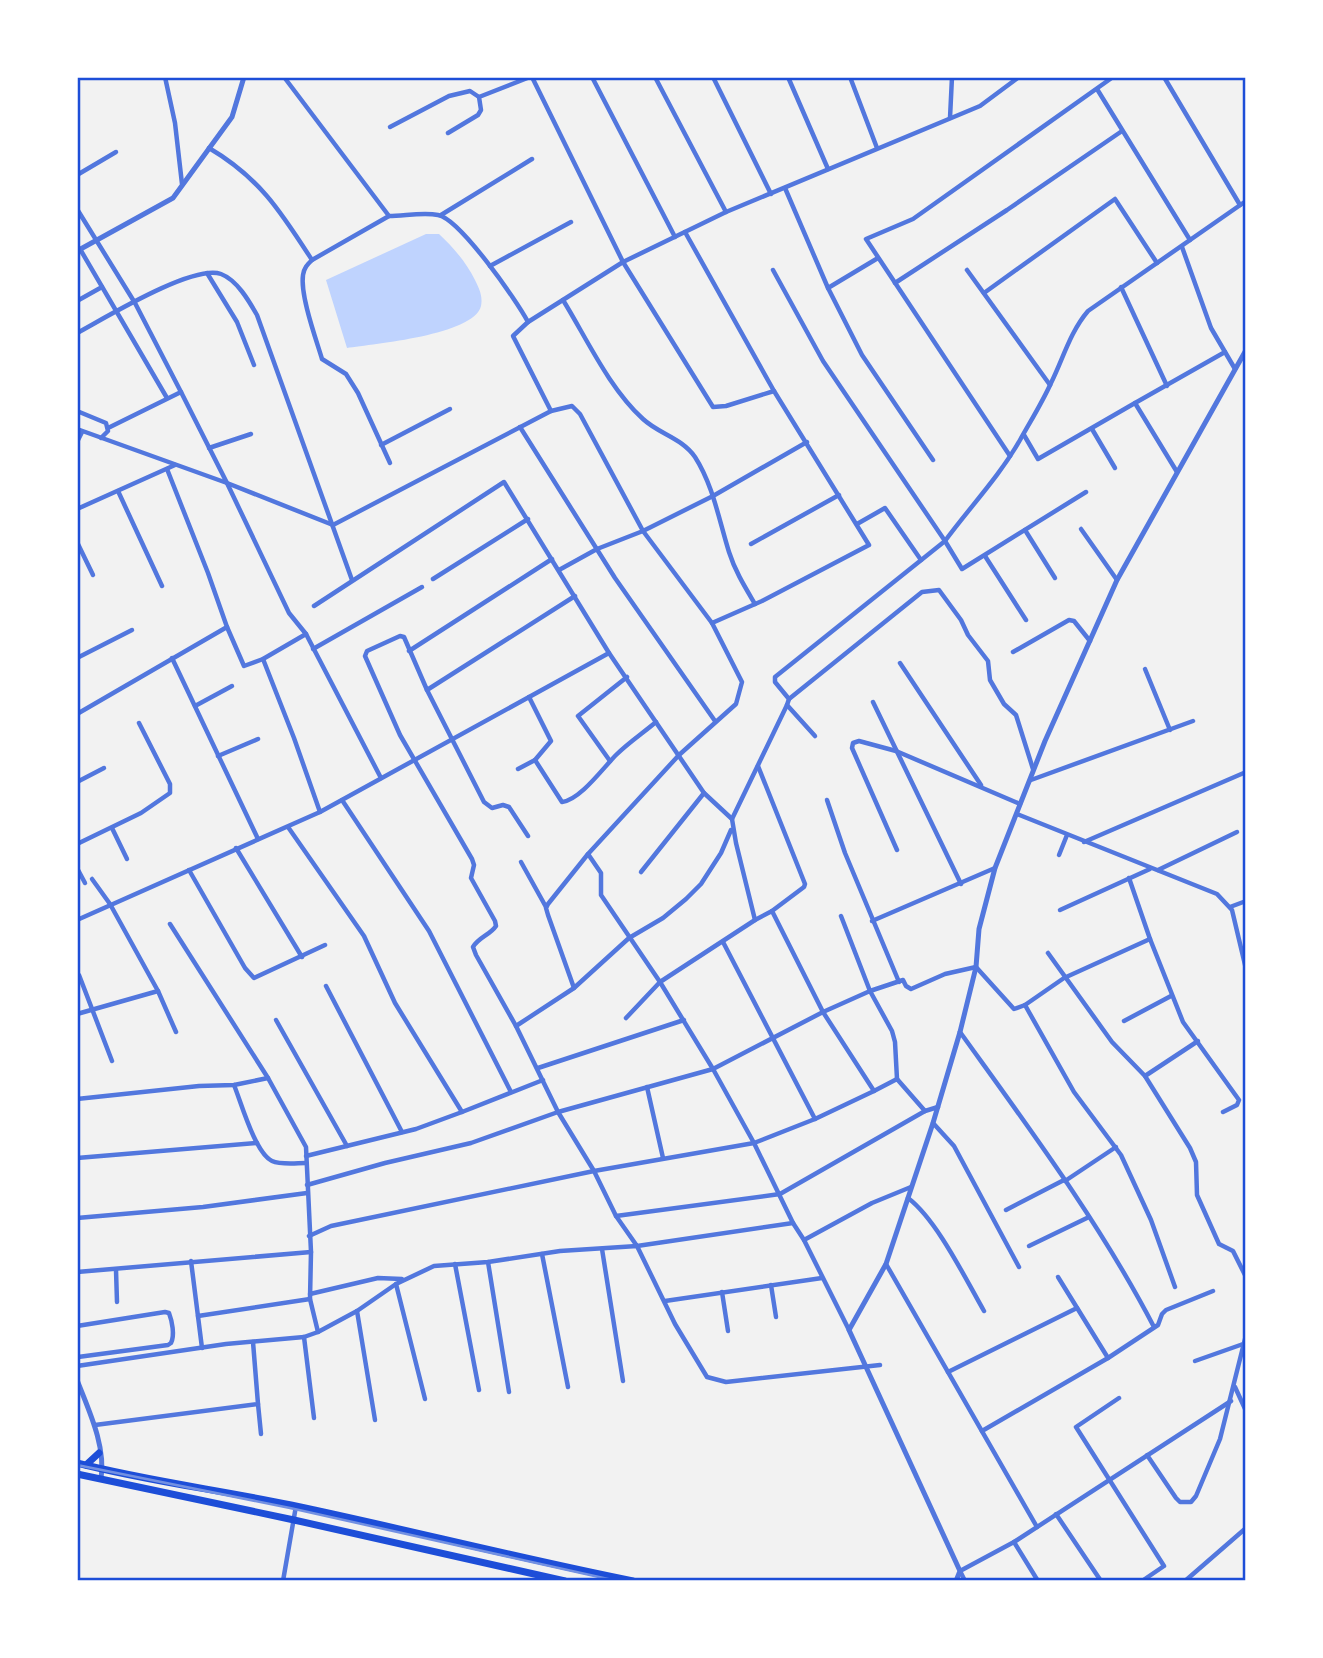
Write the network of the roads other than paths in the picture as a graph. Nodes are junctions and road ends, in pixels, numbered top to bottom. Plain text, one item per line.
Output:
1 (165, 77) edge
2 (244, 77) edge
3 (284, 77) edge
4 (531, 77) edge
5 (592, 77) edge
6 (655, 77) edge
7 (713, 77) edge
8 (788, 77) edge
9 (850, 77) edge
10 (952, 77) edge
11 (1019, 77) edge
12 (1113, 77) edge
13 (1164, 77) edge
14 (1097, 89) junction
15 (479, 97) junction
16 (950, 118) junction
17 (390, 127) dead end
18 (1122, 131) junction
19 (448, 133) dead end
20 (209, 148) junction
21 (877, 148) junction
22 (116, 152) dead end
23 (532, 159) dead end
24 (828, 170) junction
25 (77, 175) edge
26 (182, 185) junction
27 (785, 188) junction
28 (771, 194) junction
29 (1246, 201) edge
30 (1240, 205) junction
31 (77, 209) edge
32 (726, 212) junction
33 (440, 215) junction
34 (389, 216) junction
35 (79, 217) edge
36 (571, 222) dead end
37 (685, 232) junction
38 (675, 237) junction
39 (1190, 240) junction
40 (95, 241) junction
41 (1182, 247) junction
42 (78, 250) edge
43 (878, 258) junction
44 (312, 260) junction
45 (623, 262) junction
46 (1157, 263) junction
47 (490, 266) junction
48 (967, 270) dead end
49 (773, 271) dead end
50 (206, 272) junction
51 (895, 283) junction
52 (102, 287) junction
53 (1121, 287) junction
54 (828, 288) junction
55 (984, 293) junction
56 (563, 300) junction
57 (77, 301) edge
58 (135, 303) junction
59 (117, 312) junction
60 (528, 322) junction
61 (77, 333) edge
62 (1246, 350) edge
63 (1226, 352) junction
64 (254, 365) dead end
65 (1236, 369) junction
66 (1050, 385) junction
67 (1167, 386) junction
68 (774, 391) junction
69 (181, 392) junction
70 (167, 398) junction
71 (1135, 403) junction
72 (450, 409) dead end
73 (77, 411) edge
74 (551, 411) junction
75 (520, 427) junction
76 (108, 428) junction
77 (1092, 429) junction
78 (80, 431) edge
79 (251, 434) dead end
80 (1023, 434) junction
81 (102, 438) junction
82 (77, 442) edge
83 (807, 442) junction
84 (381, 445) junction
85 (209, 448) junction
86 (1010, 456) junction
87 (933, 460) dead end
88 (390, 463) dead end
89 (176, 465) junction
90 (1115, 468) dead end
91 (167, 469) junction
92 (1177, 472) junction
93 (227, 483) junction
94 (118, 491) junction
95 (1086, 492) dead end
96 (839, 495) junction
97 (713, 496) junction
98 (77, 509) edge
99 (528, 519) junction
100 (857, 524) junction
101 (333, 525) junction
102 (1081, 529) dead end
103 (1025, 530) junction
104 (643, 531) junction
105 (946, 541) junction
106 (77, 542) edge
107 (751, 544) dead end
108 (597, 549) junction
109 (985, 556) junction
110 (552, 559) junction
111 (921, 560) junction
112 (559, 570) junction
113 (93, 575) dead end
114 (1055, 578) dead end
115 (433, 579) dead end
116 (352, 580) junction
117 (1117, 580) junction
118 (162, 586) dead end
119 (422, 587) dead end
120 (575, 596) junction
121 (755, 604) junction
122 (314, 606) dead end
123 (1026, 620) dead end
124 (712, 623) junction
125 (227, 627) junction
126 (132, 630) dead end
127 (306, 634) junction
128 (1090, 642) junction
129 (313, 649) junction
130 (409, 651) junction
131 (1013, 652) dead end
132 (609, 653) junction
133 (77, 659) edge
134 (172, 659) junction
135 (262, 659) junction
136 (900, 663) dead end
137 (1145, 669) dead end
138 (626, 677) junction
139 (232, 687) dead end
140 (427, 690) junction
141 (529, 697) junction
142 (788, 702) junction
143 (873, 702) dead end
144 (195, 706) junction
145 (77, 714) edge
146 (715, 721) junction
147 (1193, 721) dead end
148 (656, 722) junction
149 (139, 723) dead end
150 (1170, 730) junction
151 (815, 736) dead end
152 (258, 738) dead end
153 (452, 739) junction
154 (896, 751) junction
155 (679, 755) junction
156 (218, 756) junction
157 (414, 760) junction
158 (535, 760) junction
159 (610, 761) junction
160 (758, 765) junction
161 (104, 768) dead end
162 (518, 769) dead end
163 (1034, 771) junction
164 (1246, 772) edge
165 (381, 778) junction
166 (1031, 780) junction
167 (77, 782) edge
168 (982, 787) junction
169 (704, 793) junction
170 (342, 800) junction
171 (827, 800) dead end
172 (1020, 804) junction
173 (320, 812) junction
174 (1017, 814) junction
175 (732, 819) junction
176 (288, 827) junction
177 (111, 828) junction
178 (732, 828) junction
179 (1237, 832) dead end
180 (1067, 835) junction
181 (528, 836) dead end
182 (258, 839) junction
183 (1084, 842) junction
184 (77, 844) edge
185 (236, 848) junction
186 (897, 850) dead end
187 (588, 854) junction
188 (1059, 855) dead end
189 (127, 859) dead end
190 (522, 862) dead end
191 (995, 867) junction
192 (77, 868) edge
193 (1150, 869) junction
194 (188, 870) junction
195 (1157, 871) junction
196 (641, 872) dead end
197 (1129, 878) junction
198 (92, 879) dead end
199 (85, 883) dead end
200 (961, 884) junction
201 (1246, 901) edge
202 (110, 904) junction
203 (1230, 907) junction
204 (546, 908) junction
205 (1060, 910) dead end
206 (772, 911) junction
207 (841, 916) dead end
208 (77, 920) edge
209 (755, 920) junction
210 (872, 921) junction
211 (170, 924) dead end
212 (629, 938) junction
213 (1150, 939) junction
214 (723, 942) junction
215 (325, 945) dead end
216 (1048, 953) dead end
217 (302, 957) junction
218 (976, 967) junction
219 (1246, 969) edge
220 (79, 975) dead end
221 (1064, 978) junction
222 (660, 982) junction
223 (899, 982) junction
224 (326, 986) dead end
225 (574, 988) junction
226 (158, 991) junction
227 (870, 991) junction
228 (1171, 996) junction
229 (1025, 1005) junction
230 (94, 1009) junction
231 (823, 1012) junction
232 (77, 1014) edge
233 (626, 1018) dead end
234 (276, 1020) dead end
235 (684, 1020) junction
236 (1124, 1021) dead end
237 (516, 1026) junction
238 (176, 1032) dead end
239 (960, 1032) junction
240 (773, 1037) junction
241 (1198, 1041) junction
242 (112, 1061) dead end
243 (538, 1068) junction
244 (713, 1069) junction
245 (1145, 1076) junction
246 (268, 1078) junction
247 (897, 1079) junction
248 (543, 1080) junction
249 (234, 1084) junction
250 (647, 1087) junction
251 (874, 1091) junction
252 (511, 1092) junction
253 (77, 1099) edge
254 (939, 1107) junction
255 (925, 1111) junction
256 (462, 1112) junction
257 (558, 1112) junction
258 (1223, 1112) dead end
259 (815, 1119) junction
260 (933, 1123) junction
261 (402, 1132) junction
262 (257, 1143) junction
263 (754, 1143) junction
264 (347, 1146) junction
265 (1116, 1147) junction
266 (306, 1156) junction
267 (77, 1158) edge
268 (663, 1158) junction
269 (306, 1163) junction
270 (594, 1171) junction
271 (1064, 1181) junction
272 (307, 1185) junction
273 (911, 1187) junction
274 (307, 1192) junction
275 (780, 1194) junction
276 (908, 1198) junction
277 (1006, 1210) dead end
278 (616, 1216) junction
279 (1089, 1217) junction
280 (77, 1218) edge
281 (793, 1223) junction
282 (309, 1236) junction
283 (804, 1240) junction
284 (637, 1246) junction
285 (1029, 1246) dead end
286 (603, 1249) junction
287 (311, 1252) junction
288 (542, 1254) junction
289 (191, 1261) junction
290 (488, 1262) junction
291 (455, 1264) junction
292 (886, 1264) junction
293 (1019, 1267) dead end
294 (116, 1270) junction
295 (77, 1272) edge
296 (1246, 1276) edge
297 (1058, 1277) dead end
298 (822, 1278) junction
299 (405, 1279) junction
300 (396, 1284) junction
301 (771, 1285) junction
302 (1175, 1287) dead end
303 (1213, 1291) dead end
304 (723, 1293) junction
305 (310, 1297) junction
306 (665, 1301) junction
307 (117, 1302) dead end
308 (1077, 1308) junction
309 (357, 1311) junction
310 (984, 1311) dead end
311 (198, 1316) junction
312 (776, 1317) dead end
313 (77, 1325) edge
314 (1154, 1327) junction
315 (849, 1330) junction
316 (728, 1331) dead end
317 (318, 1332) junction
318 (1246, 1335) edge
319 (304, 1336) junction
320 (253, 1342) junction
321 (1244, 1344) edge
322 (202, 1348) junction
323 (77, 1352) edge
324 (78, 1357) edge
325 (1108, 1357) junction
326 (1195, 1361) dead end
327 (880, 1365) dead end
328 (78, 1366) edge
329 (865, 1366) junction
330 (948, 1372) junction
331 (77, 1380) edge
332 (624, 1381) dead end
333 (1235, 1386) junction
334 (568, 1387) dead end
335 (479, 1390) dead end
336 (509, 1392) dead end
337 (1119, 1398) dead end
338 (425, 1399) dead end
339 (1231, 1401) junction
340 (258, 1404) junction
341 (1246, 1412) edge
342 (314, 1419) dead end
343 (375, 1420) dead end
344 (94, 1425) junction
345 (982, 1431) junction
346 (261, 1434) dead end
347 (99, 1452) junction
348 (1147, 1455) junction
349 (77, 1463) edge
350 (86, 1465) junction
351 (102, 1468) junction
352 (77, 1474) edge
353 (101, 1479) junction
354 (1108, 1481) junction
355 (296, 1506) junction
356 (1056, 1514) junction
357 (294, 1520) junction
358 (1037, 1527) junction
359 (1246, 1528) edge
360 (1014, 1542) junction
361 (523, 1571) junction
362 (960, 1571) junction
363 (533, 1578) edge
364 (283, 1581) edge
365 (521, 1581) edge
366 (565, 1581) edge
367 (633, 1581) edge
368 (956, 1581) edge
369 (965, 1581) edge
370 (1038, 1581) edge
371 (1101, 1581) edge
372 (1142, 1581) edge
373 (1185, 1581) edge

1 - 26 street
2 - 20 street
3 - 34 street
4 - 15 street
4 - 45 street
5 - 38 street
6 - 32 street
7 - 28 street
8 - 24 street
9 - 21 street
10 - 16 street
11 - 16 street
12 - 14 street
13 - 30 street
14 - 18 street
14 - 43 street
15 - 17 street
15 - 19 street
16 - 21 street
18 - 39 street
18 - 51 street
20 - 26 street
20 - 44 street
21 - 24 street
22 - 25 street
23 - 33 street
24 - 27 street
26 - 40 street
27 - 28 street
27 - 54 street
28 - 32 street
29 - 30 street
30 - 39 street
31 - 35 street
32 - 37 street
33 - 34 street
33 - 47 street
34 - 44 street
35 - 40 street
36 - 47 street
37 - 38 street
37 - 68 street
38 - 45 street
39 - 41 street
40 - 42 street
40 - 58 street
41 - 46 street
41 - 63 street
42 - 52 street
43 - 51 street
43 - 54 street
44 - 84 street
45 - 56 street
45 - 68 street
46 - 53 street
46 - 55 street
47 - 60 street
48 - 55 street
49 - 105 street
50 - 58 street
50 - 64 street
50 - 101 street
51 - 86 street
52 - 57 street
52 - 59 street
53 - 66 street
53 - 67 street
54 - 87 street
55 - 66 street
56 - 60 street
56 - 97 street
58 - 59 street
58 - 69 street
59 - 61 street
59 - 70 street
60 - 74 street
62 - 65 street
63 - 65 street
63 - 67 street
65 - 92 street
66 - 80 street
67 - 71 street
68 - 83 street
69 - 70 street
69 - 85 street
70 - 76 street
71 - 77 street
71 - 92 street
72 - 84 street
73 - 76 street
74 - 75 street
74 - 104 street
75 - 101 street
75 - 108 street
76 - 81 street
77 - 80 street
77 - 90 street
78 - 81 street
78 - 82 street
79 - 85 street
80 - 86 street
81 - 89 street
83 - 96 street
83 - 97 street
84 - 88 street
85 - 93 street
86 - 105 street
89 - 91 street
89 - 93 street
91 - 94 street
91 - 125 street
92 - 117 street
93 - 101 street
93 - 127 street
94 - 98 street
94 - 118 street
95 - 103 street
96 - 100 street
96 - 107 street
97 - 104 street
97 - 121 street
99 - 110 street
99 - 115 street
99 - 116 street
100 - 111 street
100 - 121 street
101 - 116 street
102 - 117 street
103 - 109 street
103 - 114 street
104 - 108 street
104 - 124 street
105 - 109 street
105 - 111 street
106 - 113 street
108 - 112 street
108 - 146 street
109 - 123 street
110 - 112 street
110 - 130 street
111 - 142 street
112 - 120 street
116 - 122 street
117 - 128 street
119 - 129 street
120 - 132 street
120 - 140 street
121 - 124 street
124 - 146 street
125 - 134 street
125 - 135 street
126 - 133 street
127 - 129 street
127 - 135 street
128 - 131 street
128 - 163 street
129 - 165 street
130 - 140 street
130 - 157 street
132 - 138 street
132 - 141 street
134 - 144 street
134 - 145 street
135 - 173 street
136 - 168 street
137 - 150 street
138 - 148 street
138 - 159 street
139 - 144 street
140 - 153 street
141 - 153 street
141 - 158 street
142 - 151 street
142 - 160 street
142 - 163 street
143 - 154 street
144 - 156 street
146 - 155 street
147 - 150 street
148 - 155 street
148 - 159 street
149 - 177 street
150 - 166 street
152 - 156 street
153 - 157 street
153 - 181 street
154 - 168 street
154 - 186 street
154 - 200 street
155 - 169 street
155 - 187 street
156 - 182 street
157 - 165 street
157 - 237 street
158 - 159 street
158 - 162 street
160 - 175 street
160 - 206 street
161 - 167 street
163 - 166 street
164 - 183 street
165 - 170 street
166 - 172 street
168 - 172 street
169 - 175 street
169 - 196 street
170 - 173 street
170 - 252 street
171 - 210 street
172 - 174 street
173 - 176 street
174 - 180 street
174 - 191 street
175 - 178 street
176 - 182 street
176 - 256 street
177 - 184 street
177 - 189 street
178 - 209 street
178 - 212 street
179 - 195 street
180 - 183 street
180 - 188 street
182 - 185 street
183 - 193 street
185 - 194 street
185 - 217 street
187 - 204 street
187 - 212 street
190 - 204 street
191 - 200 street
191 - 218 street
192 - 199 street
193 - 195 street
193 - 197 street
194 - 202 street
194 - 217 street
195 - 203 street
197 - 205 street
197 - 213 street
198 - 202 street
200 - 210 street
201 - 203 street
202 - 208 street
202 - 226 street
203 - 219 street
204 - 225 street
206 - 209 street
206 - 231 street
207 - 227 street
209 - 214 street
210 - 223 street
211 - 246 street
212 - 222 street
212 - 225 street
213 - 221 street
213 - 228 street
214 - 222 street
214 - 240 street
215 - 217 street
216 - 221 street
218 - 223 street
218 - 229 street
218 - 239 street
220 - 230 street
221 - 229 street
221 - 245 street
222 - 233 street
222 - 235 street
223 - 227 street
224 - 261 street
225 - 237 street
226 - 230 street
226 - 238 street
227 - 231 street
227 - 247 street
228 - 236 street
228 - 241 street
229 - 265 street
230 - 232 street
230 - 242 street
231 - 240 street
231 - 251 street
234 - 264 street
235 - 243 street
235 - 244 street
237 - 243 street
239 - 254 street
239 - 271 street
240 - 244 street
240 - 259 street
241 - 245 street
241 - 258 street
243 - 248 street
244 - 250 street
244 - 263 street
245 - 296 street
246 - 249 street
246 - 266 street
247 - 251 street
247 - 255 street
248 - 252 street
248 - 257 street
249 - 253 street
249 - 262 street
250 - 257 street
250 - 268 street
251 - 259 street
252 - 256 street
254 - 255 street
254 - 260 street
255 - 275 street
256 - 261 street
257 - 270 street
257 - 272 street
259 - 263 street
260 - 273 street
260 - 293 street
261 - 264 street
262 - 267 street
262 - 269 street
263 - 268 street
263 - 275 street
264 - 266 street
265 - 271 street
265 - 302 street
266 - 269 street
268 - 270 street
269 - 272 street
270 - 278 street
270 - 282 street
271 - 277 street
271 - 279 street
272 - 274 street
273 - 276 street
273 - 283 street
274 - 280 street
274 - 282 street
275 - 278 street
275 - 281 street
276 - 292 street
276 - 310 street
278 - 284 street
279 - 285 street
279 - 314 street
281 - 283 street
281 - 284 street
282 - 287 street
283 - 298 street
284 - 286 street
284 - 306 street
286 - 288 street
286 - 332 street
287 - 289 street
287 - 305 street
288 - 290 street
288 - 334 street
289 - 294 street
289 - 311 street
290 - 291 street
290 - 336 street
291 - 299 street
291 - 335 street
292 - 315 street
292 - 330 street
294 - 295 street
294 - 307 street
297 - 308 street
298 - 301 street
298 - 315 street
299 - 300 street
299 - 305 street
300 - 309 street
300 - 338 street
301 - 304 street
301 - 312 street
303 - 314 street
304 - 306 street
304 - 316 street
305 - 311 street
305 - 317 street
306 - 329 street
308 - 325 street
308 - 330 street
309 - 317 street
309 - 343 street
311 - 322 street
313 - 324 street
314 - 325 street
315 - 329 street
317 - 319 street
318 - 321 street
319 - 320 street
319 - 342 street
320 - 322 street
320 - 340 street
321 - 326 street
321 - 333 street
322 - 328 street
323 - 324 street
324 - 328 street
325 - 345 street
327 - 329 street
329 - 362 street
330 - 345 street
331 - 344 street
333 - 339 street
333 - 341 street
337 - 354 street
339 - 348 street
339 - 348 street
340 - 344 street
340 - 346 street
344 - 347 street
345 - 358 street
347 - 350 highway
347 - 351 street
348 - 354 street
349 - 350 highway
350 - 351 highway
351 - 353 street
351 - 355 highway
352 - 353 highway
353 - 357 highway
354 - 356 street
354 - 372 street
355 - 357 street
355 - 367 highway
356 - 358 street
356 - 371 street
357 - 361 highway
357 - 364 street
358 - 360 street
359 - 373 street
360 - 362 street
360 - 370 street
361 - 363 highway
361 - 365 street
362 - 368 street
362 - 369 street
363 - 366 highway

